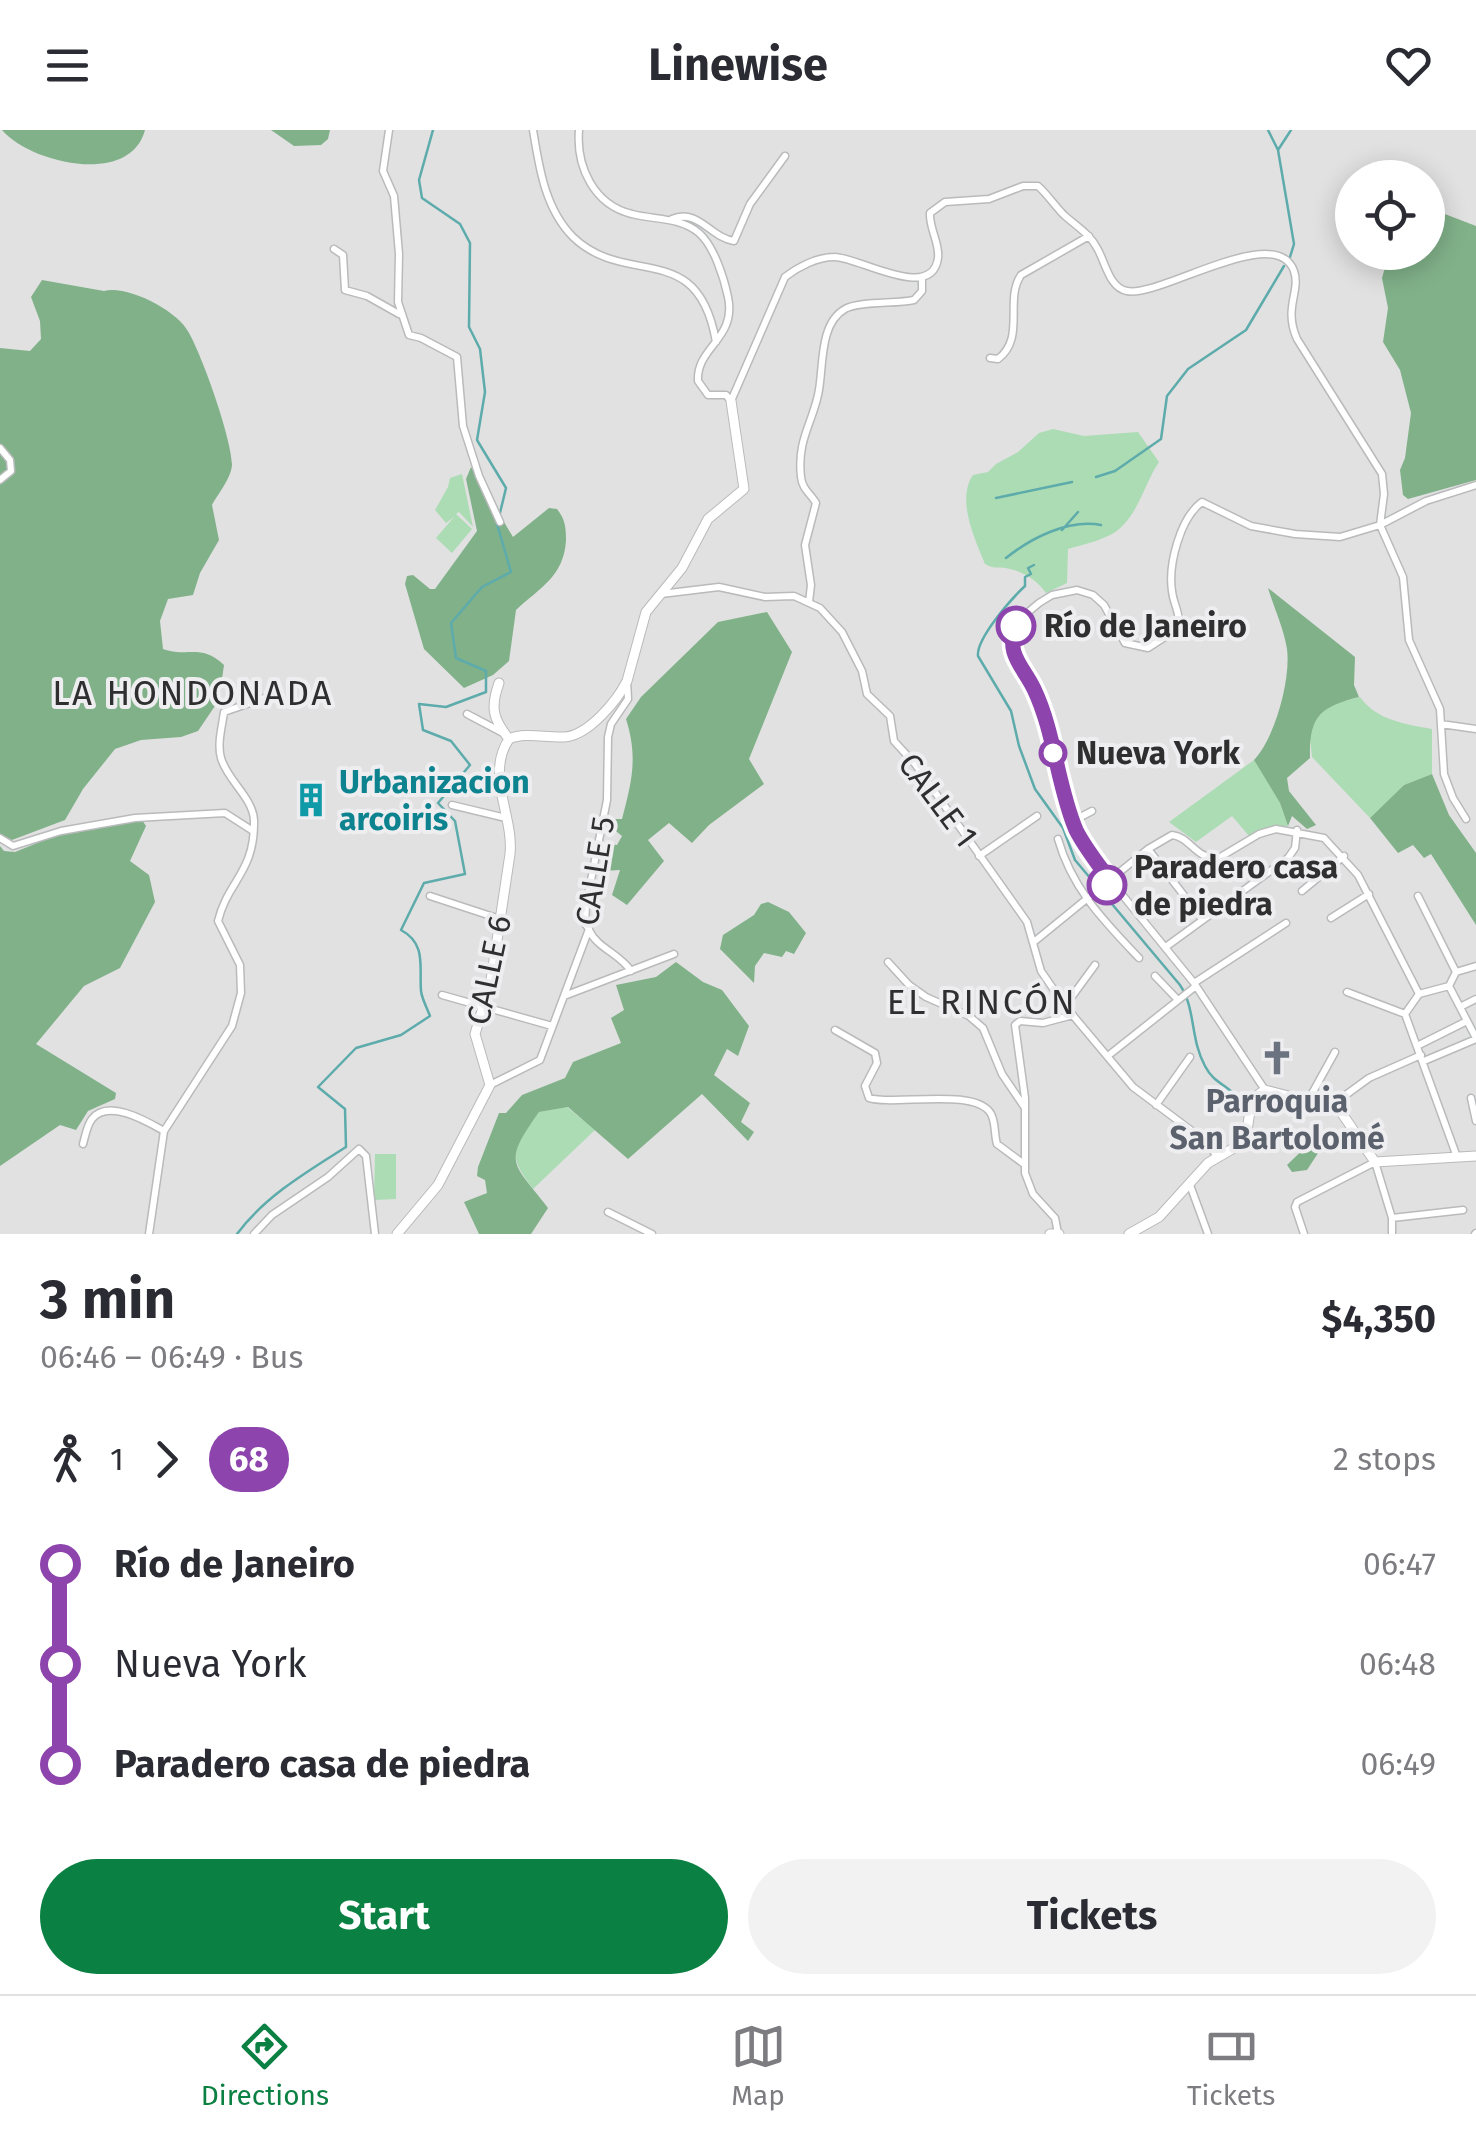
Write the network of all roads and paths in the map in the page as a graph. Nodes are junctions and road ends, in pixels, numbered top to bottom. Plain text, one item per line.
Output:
1 (389, 130) edge
2 (533, 130) edge
3 (579, 130) edge
4 (785, 156) dead end
5 (671, 220) junction
6 (1089, 236) junction
7 (334, 249) dead end
8 (922, 276) junction
9 (400, 314) junction
10 (716, 343) junction
11 (990, 358) dead end
12 (732, 401) junction
13 (0, 448) edge
14 (0, 480) edge
15 (1476, 484) edge
16 (500, 522) dead end
17 (1380, 525) junction
18 (660, 594) junction
19 (810, 602) junction
20 (628, 681) junction
21 (499, 683) dead end
22 (276, 694) dead end
23 (467, 714) dead end
24 (1441, 724) junction
25 (1476, 730) edge
26 (507, 737) junction
27 (452, 805) dead end
28 (1092, 811) dead end
29 (1037, 816) dead end
30 (507, 818) junction
31 (1466, 819) dead end
32 (1073, 820) junction
33 (1297, 830) junction
34 (253, 831) junction
35 (0, 838) edge
36 (1058, 839) dead end
37 (1148, 849) junction
38 (979, 856) junction
39 (1344, 856) junction
40 (1111, 882) junction
41 (1302, 890) dead end
42 (1369, 894) junction
43 (430, 896) dead end
44 (1418, 896) dead end
45 (1086, 901) junction
46 (1331, 918) dead end
47 (500, 919) junction
48 (1203, 920) junction
49 (1286, 922) dead end
50 (589, 929) junction
51 (1034, 941) junction
52 (1167, 946) junction
53 (674, 954) dead end
54 (1138, 958) dead end
55 (888, 962) dead end
56 (1095, 965) dead end
57 (1476, 966) edge
58 (631, 971) junction
59 (1456, 972) junction
60 (1156, 976) dead end
61 (1449, 986) junction
62 (1193, 987) junction
63 (1348, 992) dead end
64 (1419, 994) junction
65 (442, 996) dead end
66 (564, 996) junction
67 (1180, 999) junction
68 (1476, 1000) edge
69 (484, 1005) junction
70 (1065, 1006) junction
71 (1460, 1007) junction
72 (1405, 1014) junction
73 (1072, 1015) junction
74 (1468, 1021) junction
75 (552, 1026) junction
76 (836, 1030) dead end
77 (1475, 1035) edge
78 (1418, 1046) junction
79 (1335, 1052) dead end
80 (1109, 1055) junction
81 (1190, 1058) dead end
82 (1422, 1058) junction
83 (490, 1084) junction
84 (1265, 1090) junction
85 (1471, 1098) dead end
86 (1309, 1099) junction
87 (1332, 1105) junction
88 (1156, 1106) junction
89 (1026, 1109) junction
90 (1476, 1120) edge
91 (164, 1131) junction
92 (82, 1144) dead end
93 (1218, 1156) junction
94 (1476, 1156) edge
95 (1458, 1158) junction
96 (1375, 1162) junction
97 (1024, 1164) junction
98 (1190, 1185) junction
99 (1463, 1210) dead end
100 (608, 1212) dead end
101 (1392, 1218) junction
102 (1055, 1231) edge
103 (149, 1234) edge
104 (254, 1234) edge
105 (375, 1234) edge
106 (397, 1234) edge
107 (652, 1234) edge
108 (1128, 1234) edge
109 (1208, 1234) edge
110 (1304, 1234) edge
111 (1392, 1234) edge

1 - 9 street
2 - 10 street
3 - 5 street
4 - 5 street
5 - 10 street
6 - 8 street
6 - 11 street
6 - 17 street
7 - 9 street
8 - 12 street
8 - 19 street
9 - 16 street
10 - 12 street
12 - 18 street
13 - 14 street
15 - 17 street
17 - 24 street
17 - 32 street
18 - 19 street, CALLE 1
18 - 20 street
19 - 38 street, CALLE 1
20 - 26 street
20 - 50 street, CALLE 5
21 - 26 street
22 - 34 street
23 - 26 street
24 - 25 street
24 - 31 street
26 - 30 street, CALLE 6
27 - 30 street
28 - 32 street
29 - 38 street
30 - 47 street, CALLE 6
32 - 40 street
33 - 37 street
33 - 39 street
33 - 48 street
34 - 35 street
34 - 91 street
36 - 45 street
37 - 40 street
37 - 48 street
38 - 51 street, CALLE 1
39 - 41 street
39 - 42 street
40 - 45 street
40 - 52 street
42 - 46 street
42 - 64 street
43 - 47 street
44 - 59 street
45 - 51 street
45 - 54 street
47 - 69 street, CALLE 6
48 - 52 street
49 - 62 street
50 - 58 street
50 - 66 street, CALLE 5
51 - 70 street, CALLE 1
52 - 62 street
53 - 58 street
55 - 89 street
56 - 70 street
57 - 59 street
58 - 66 street
59 - 61 street
60 - 67 street
61 - 64 street
61 - 71 street
62 - 67 street
62 - 84 street
63 - 72 street
64 - 72 street
65 - 69 street
66 - 75 street, CALLE 5
67 - 80 street
68 - 71 street
69 - 75 street
69 - 83 street, CALLE 6
70 - 73 street, CALLE 1
71 - 74 street
72 - 78 street
73 - 80 street, CALLE 1
73 - 89 street
74 - 77 street
74 - 78 street
75 - 83 street, CALLE 5
76 - 97 street
77 - 82 street
78 - 82 street
79 - 86 street
80 - 88 street, CALLE 1
81 - 88 street
82 - 87 street
82 - 95 street
83 - 106 street
84 - 86 street
84 - 93 street
85 - 90 street
86 - 87 street
87 - 96 street
88 - 93 street, CALLE 1
89 - 97 street
91 - 92 street
91 - 103 street
93 - 98 street
94 - 95 street
95 - 96 street
96 - 101 street
96 - 110 street
97 - 102 street
98 - 108 street
98 - 109 street
99 - 101 street
100 - 107 street
101 - 111 street
104 - 105 street

